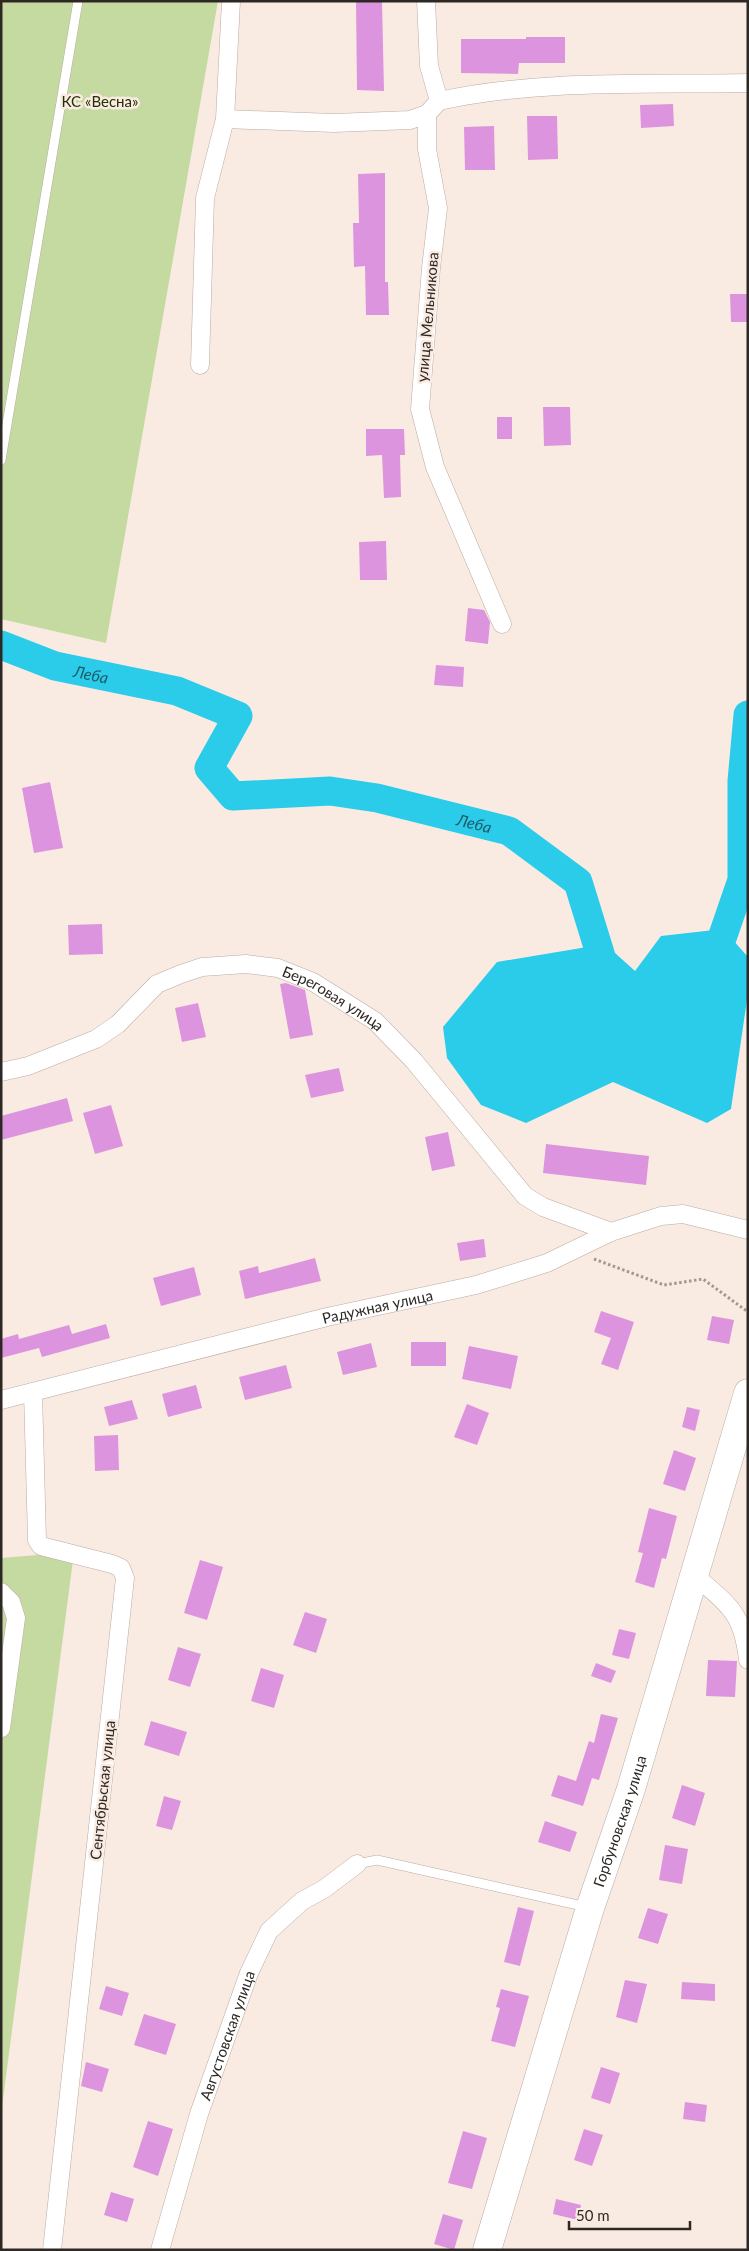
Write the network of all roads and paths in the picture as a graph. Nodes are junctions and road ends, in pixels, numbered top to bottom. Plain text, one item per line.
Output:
1 (78, 1) edge
2 (231, 1) edge
3 (426, 1) edge
4 (748, 84) edge
5 (439, 101) junction
6 (427, 114) junction
7 (225, 119) junction
8 (200, 365) dead end
9 (1, 460) edge
10 (502, 624) dead end
11 (1, 1072) edge
12 (748, 1230) edge
13 (611, 1232) junction
14 (572, 1251) junction
15 (748, 1312) edge
16 (34, 1392) junction
17 (748, 1394) edge
18 (1, 1400) edge
19 (695, 1576) junction
20 (1, 1592) edge
21 (748, 1660) edge
22 (1, 1728) edge
23 (357, 1864) joint
24 (590, 1908) junction
25 (52, 2250) edge
26 (160, 2250) edge
27 (487, 2250) edge

1 - 9 lane
2 - 7 street
3 - 5 street
4 - 5 street
5 - 6 street
6 - 7 street
6 - 10 street, улица Мельникова
7 - 8 street
11 - 13 street, Береговая улица
12 - 13 street, Радужная улица
13 - 14 street, Радужная улица
14 - 15 path
14 - 16 street, Радужная улица
16 - 18 street, Радужная улица
16 - 25 street, Сентябрьская улица
17 - 19 main road, Горбуновская улица
19 - 21 street
19 - 24 main road, Горбуновская улица
20 - 22 street
23 - 24 lane
23 - 26 street, Августовская улица
24 - 27 main road, Горбуновская улица

